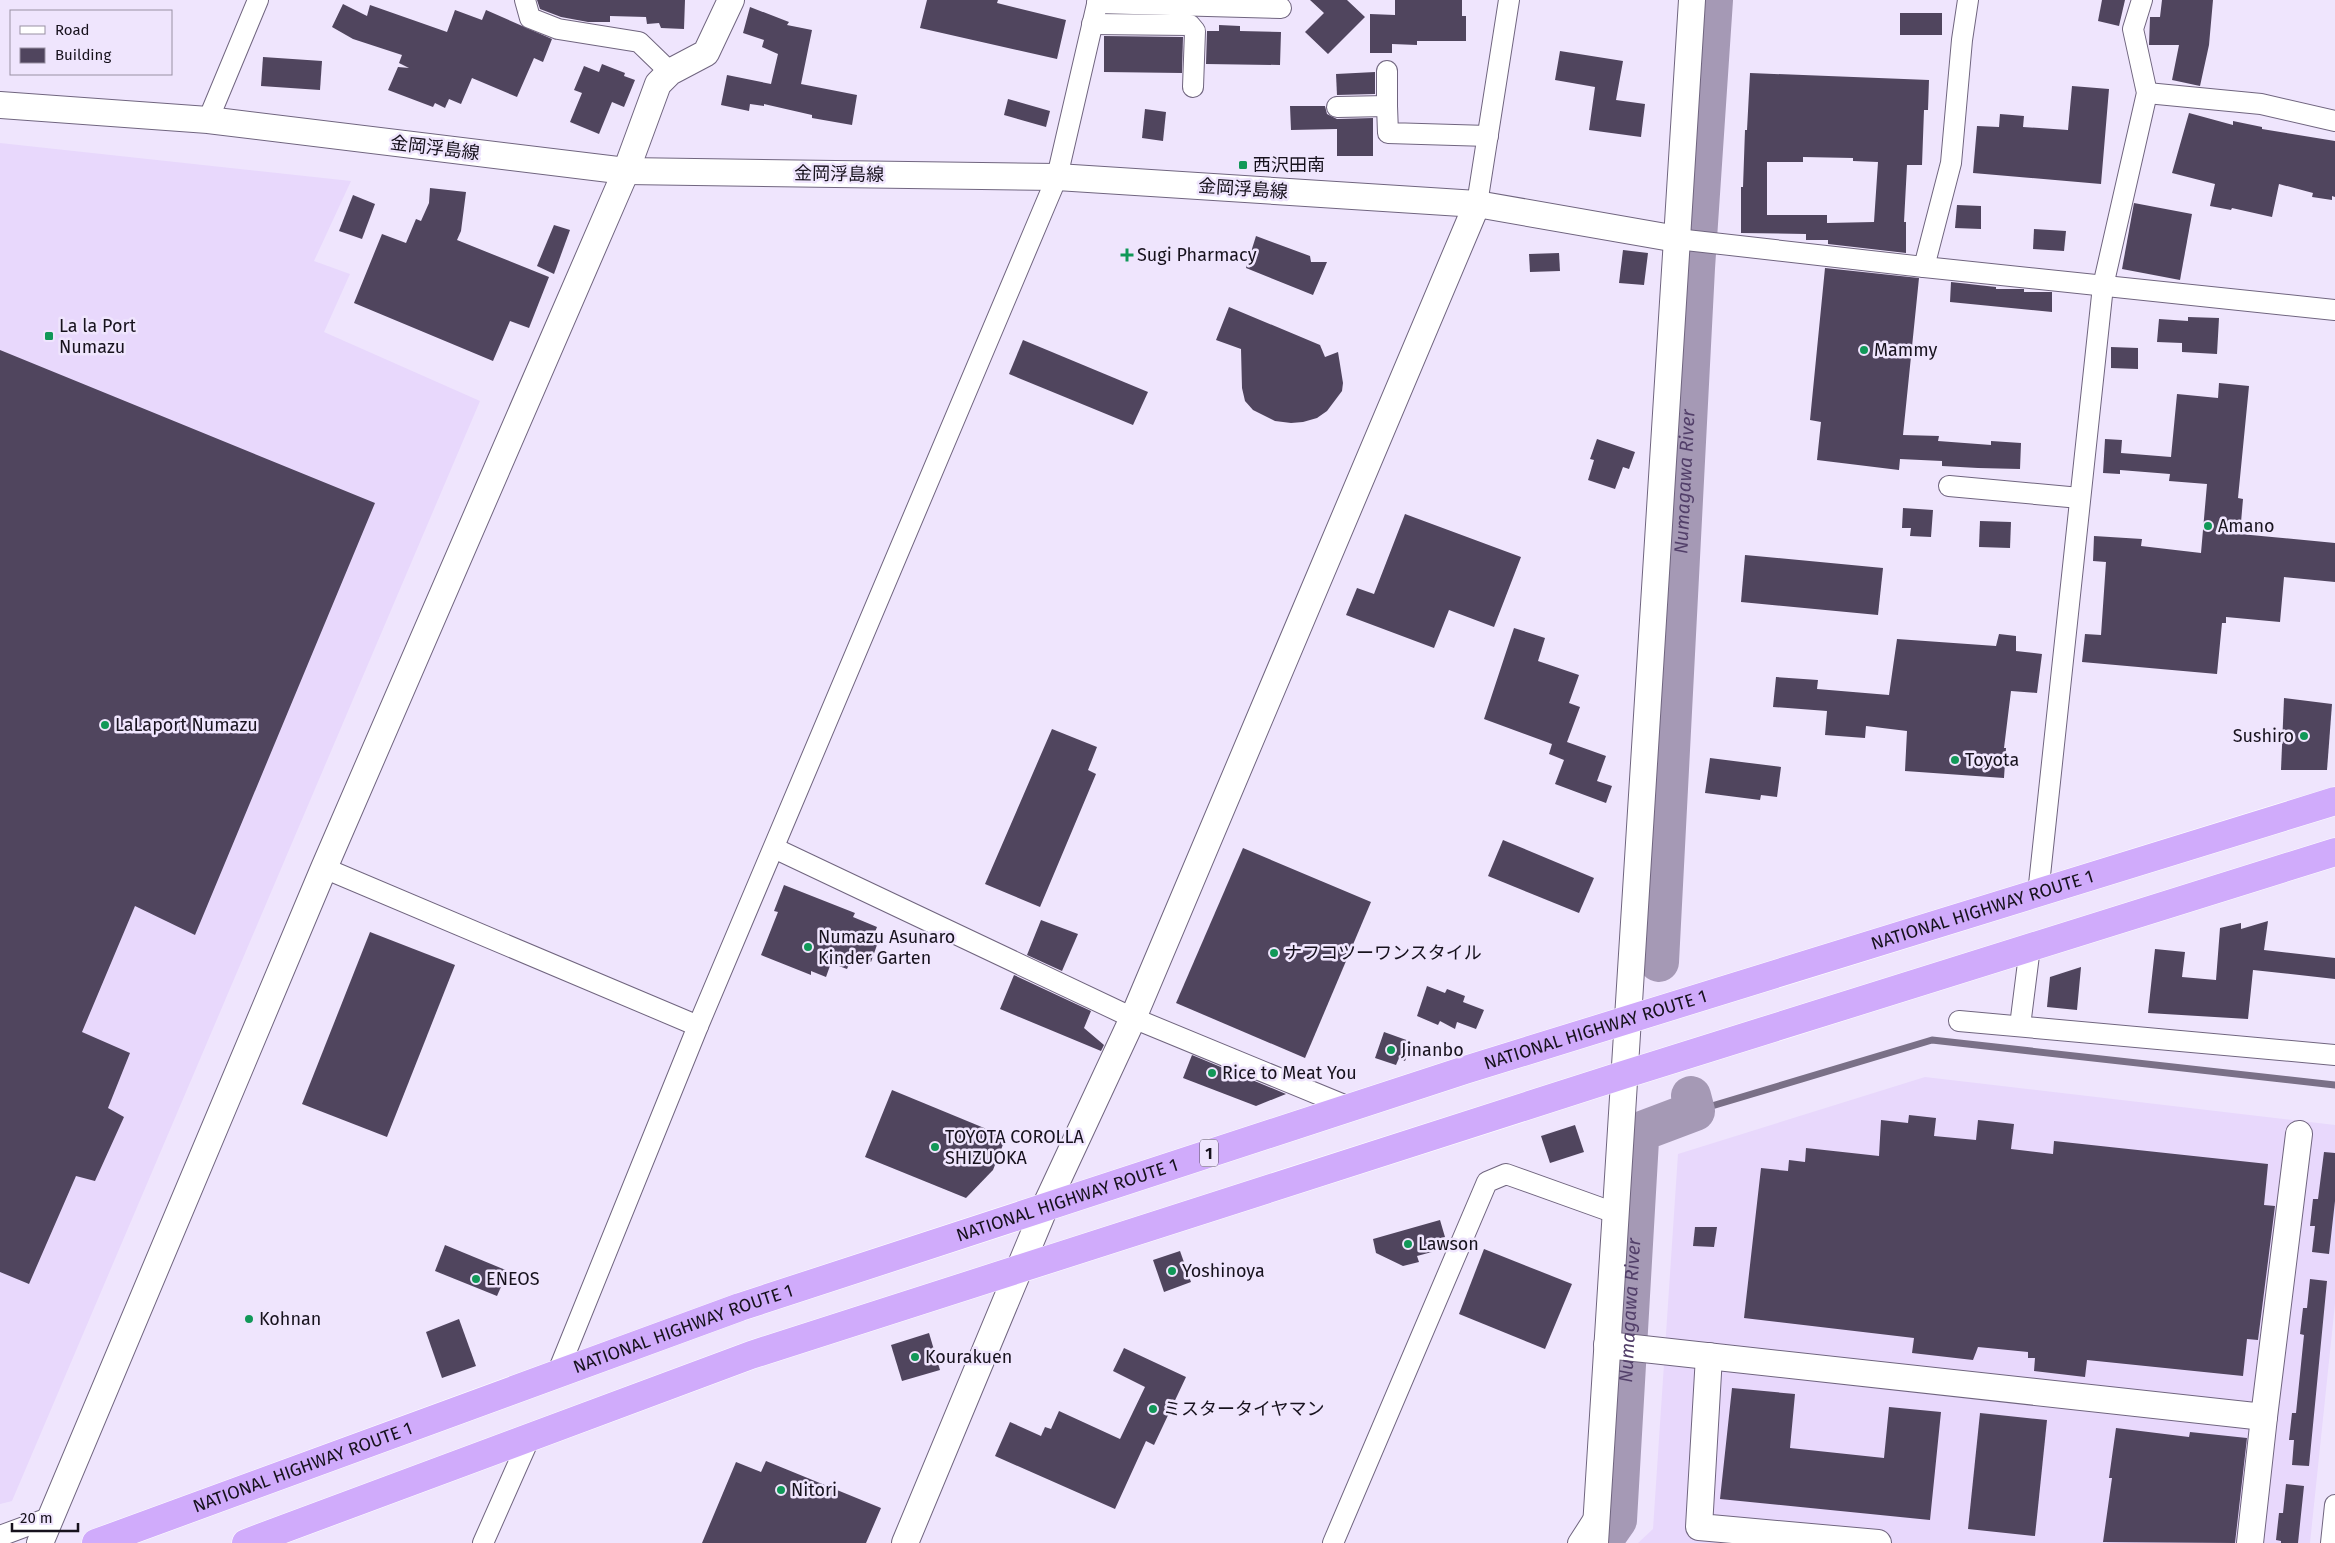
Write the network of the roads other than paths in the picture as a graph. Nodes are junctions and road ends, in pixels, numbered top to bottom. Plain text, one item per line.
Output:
1 (258, 0) edge
2 (525, 0) edge
3 (731, 0) edge
4 (1509, 0) edge
5 (1692, 0) edge
6 (1968, 0) edge
7 (2142, 0) edge
8 (1098, 2) edge
9 (1281, 8) dead end
10 (1092, 24) junction
11 (1387, 71) dead end
12 (670, 72) junction
13 (1193, 87) dead end
14 (2147, 93) junction
15 (0, 105) edge
16 (1337, 106) dead end
17 (1387, 106) junction
18 (208, 120) junction
19 (2335, 121) edge
20 (1488, 136) junction
21 (626, 171) junction
22 (1057, 177) junction
23 (1477, 204) junction
24 (1677, 239) junction
25 (1924, 267) junction
26 (2103, 286) junction
27 (2335, 310) edge
28 (1949, 486) dead end
29 (2080, 498) junction
30 (2335, 801) edge
31 (774, 848) junction
32 (2335, 852) edge
33 (324, 868) junction
34 (2038, 894) junction
35 (2030, 948) junction
36 (1133, 1018) junction
37 (1626, 1020) junction
38 (1959, 1021) dead end
39 (698, 1026) junction
40 (2020, 1026) junction
41 (2335, 1055) edge
42 (1623, 1075) junction
43 (1349, 1107) junction
44 (2299, 1134) dead end
45 (1045, 1207) junction
46 (1615, 1213) junction
47 (1020, 1269) junction
48 (1607, 1345) junction
49 (1709, 1356) junction
50 (557, 1374) junction
51 (2264, 1417) junction
52 (530, 1438) junction
53 (2335, 1505) edge
54 (51, 1517) junction
55 (1592, 1532) edge
56 (0, 1536) edge
57 (1822, 1540) edge
58 (40, 1543) edge
59 (96, 1543) edge
60 (246, 1543) edge
61 (483, 1543) edge
62 (905, 1543) edge
63 (1333, 1543) edge
64 (1878, 1543) edge
65 (2250, 1543) edge
66 (2331, 1543) edge

1 - 18 street
2 - 12 street
3 - 12 street
4 - 20 street
5 - 24 street
6 - 25 street
7 - 14 street
8 - 9 street
8 - 10 street
10 - 13 street
10 - 22 street
11 - 17 street
12 - 21 street
14 - 19 street
14 - 26 street
15 - 18 street, 金岡浮島線
16 - 17 street
17 - 20 street
18 - 21 street, 金岡浮島線
20 - 23 street
21 - 22 street, 金岡浮島線
21 - 33 street
22 - 23 street, 金岡浮島線
22 - 31 street
23 - 24 street, 金岡浮島線
23 - 36 street
24 - 25 street
24 - 37 street
25 - 26 street
26 - 27 street
26 - 29 street
28 - 29 street
29 - 34 street
30 - 34 highway, NATIONAL HIGHWAY ROUTE 1 / 1
31 - 36 street
31 - 39 street
32 - 35 highway
33 - 39 street
33 - 54 street
34 - 37 highway, NATIONAL HIGHWAY ROUTE 1 / 1
35 - 40 street
35 - 42 highway
36 - 43 street
36 - 45 street
37 - 42 street
37 - 43 highway, NATIONAL HIGHWAY ROUTE 1 / 1
38 - 40 street
39 - 50 street
40 - 41 street
42 - 46 street
42 - 47 highway
43 - 45 highway, NATIONAL HIGHWAY ROUTE 1 / 1
44 - 51 street
45 - 47 street
45 - 50 highway, NATIONAL HIGHWAY ROUTE 1 / 1
46 - 48 street
46 - 63 street
47 - 52 highway
47 - 62 street
48 - 49 street
48 - 55 street
49 - 51 street
49 - 57 street
50 - 59 highway, NATIONAL HIGHWAY ROUTE 1 / 1
51 - 65 street
52 - 60 highway
52 - 61 street
53 - 66 street
54 - 56 street
54 - 58 street
57 - 64 street

